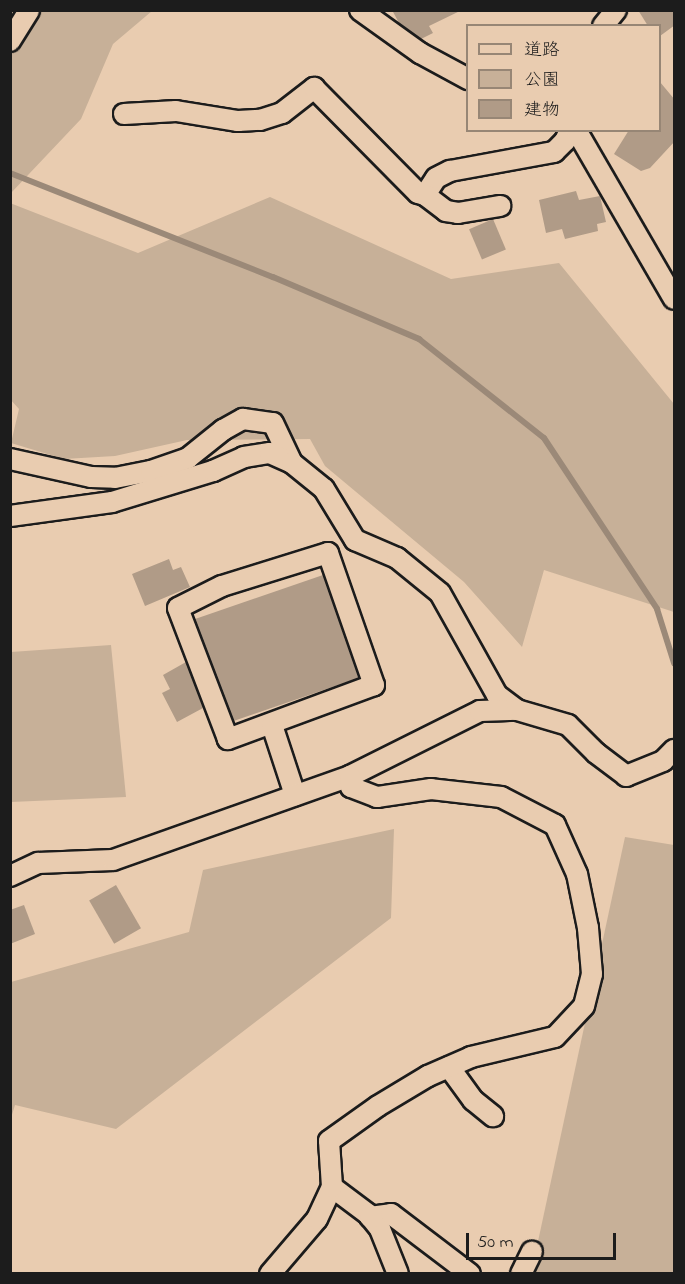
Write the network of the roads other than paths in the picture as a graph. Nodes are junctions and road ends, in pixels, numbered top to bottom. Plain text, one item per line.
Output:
1 (29, 10) edge
2 (360, 10) edge
3 (616, 10) edge
4 (383, 20) edge
5 (605, 24) edge
6 (10, 41) edge
7 (466, 78) edge
8 (124, 114) dead end
9 (569, 132) edge
10 (577, 132) edge
11 (425, 195) junction
12 (500, 206) dead end
13 (675, 299) edge
14 (10, 459) edge
15 (292, 463) junction
16 (10, 516) edge
17 (518, 710) junction
18 (272, 725) junction
19 (675, 750) edge
20 (350, 776) junction
21 (295, 795) junction
22 (10, 876) edge
23 (449, 1067) junction
24 (493, 1116) dead end
25 (332, 1187) junction
26 (370, 1217) junction
27 (532, 1251) dead end
28 (270, 1274) edge
29 (398, 1274) edge
30 (470, 1274) edge
31 (521, 1274) edge

1 - 6 street
2 - 4 street
3 - 5 street
4 - 7 street
8 - 11 street
9 - 11 street
10 - 13 street
11 - 12 street
14 - 15 street
15 - 16 street
15 - 17 street
17 - 19 street
17 - 20 street
18 - 18 street
18 - 21 street
20 - 21 street
20 - 23 street
21 - 22 street
23 - 24 street
23 - 25 street
25 - 26 street
25 - 28 street
26 - 29 street
26 - 30 street
27 - 31 street

